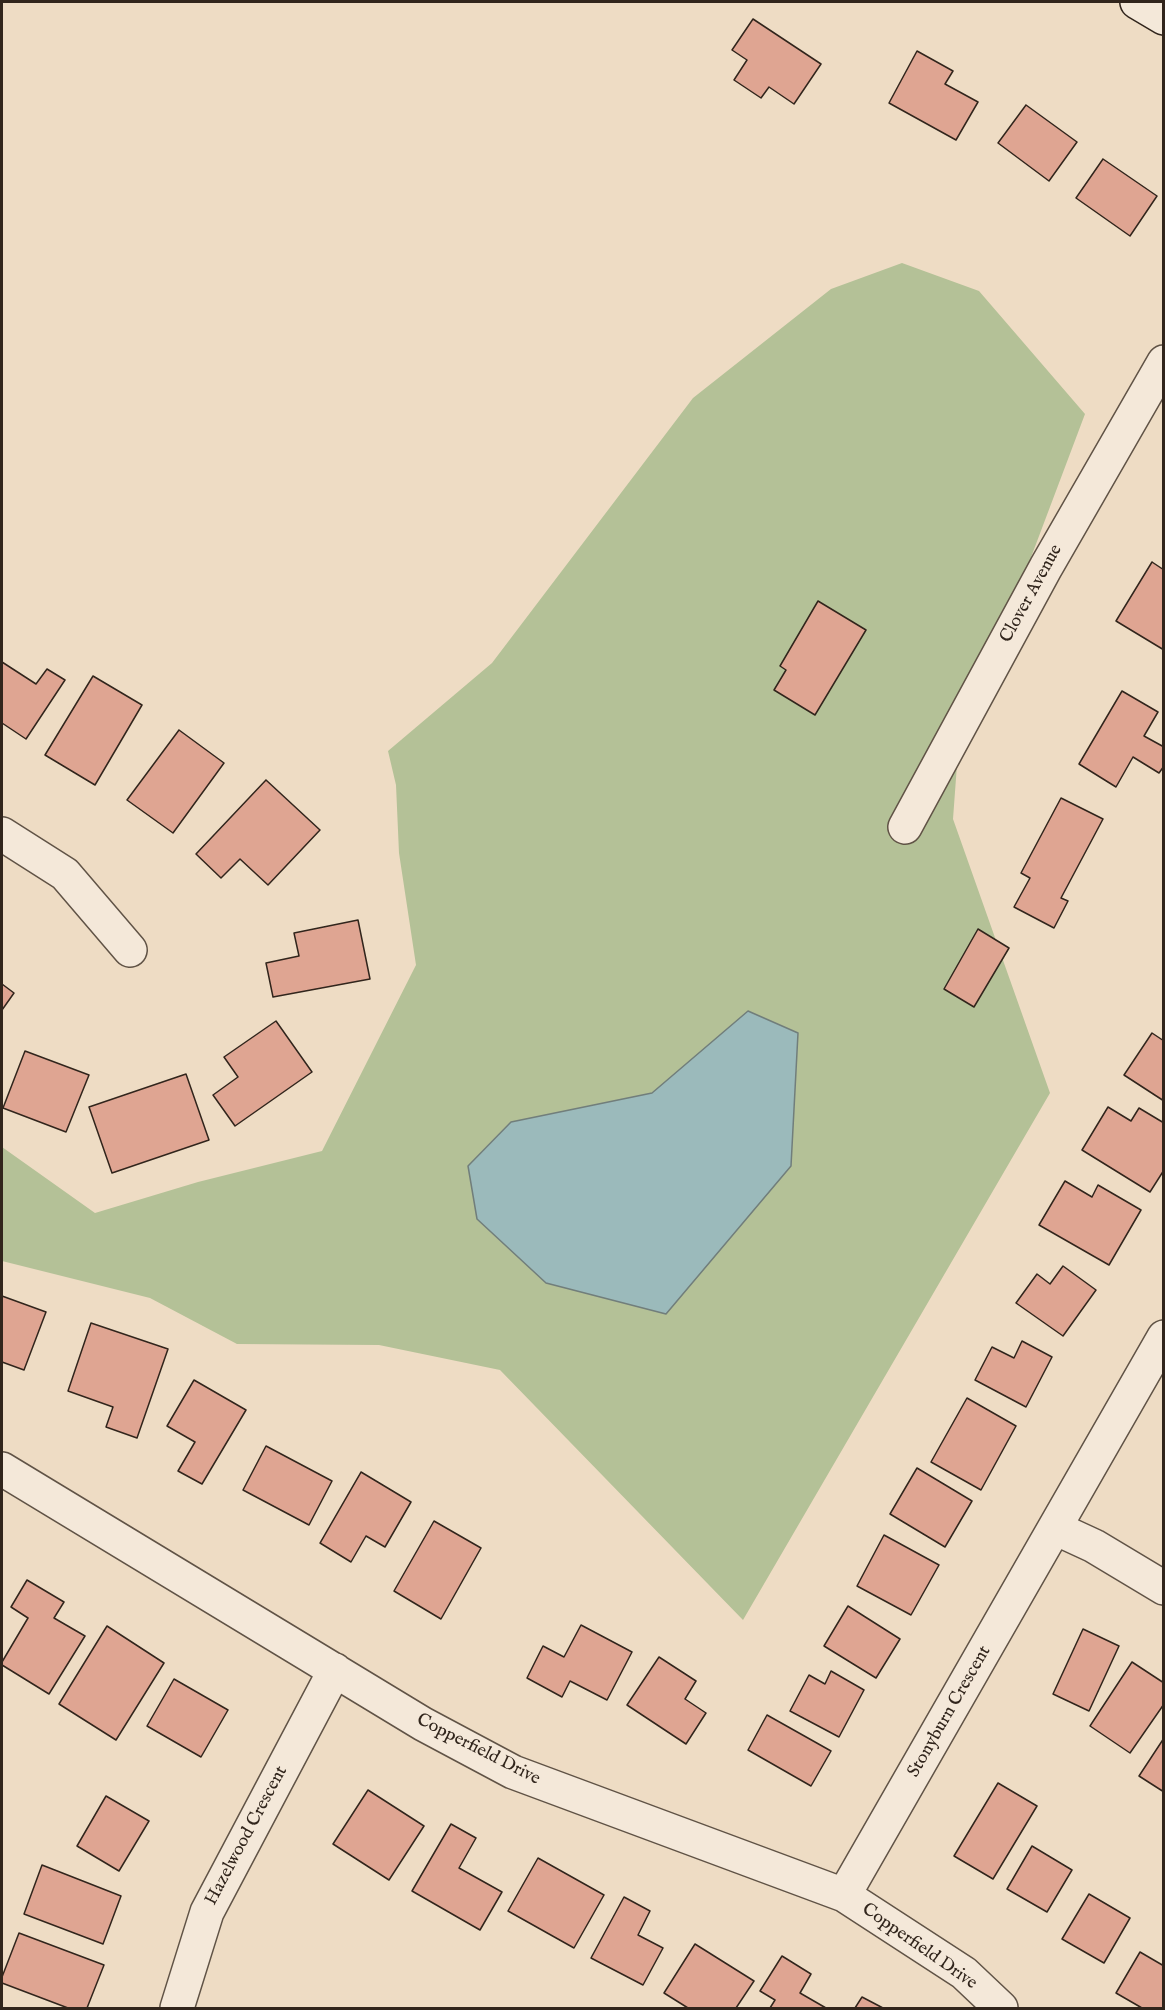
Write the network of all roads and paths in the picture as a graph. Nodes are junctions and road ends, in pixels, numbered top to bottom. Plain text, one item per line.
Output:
1 (1137, 2) edge
2 (1164, 18) edge
3 (1164, 362) edge
4 (905, 827) dead end
5 (2, 834) edge
6 (129, 950) dead end
7 (1164, 1337) edge
8 (2, 1469) edge
9 (1055, 1528) junction
10 (1164, 1588) edge
11 (335, 1670) junction
12 (844, 1896) junction
13 (177, 2008) edge
14 (1001, 2008) edge

1 - 2 street
3 - 4 street, Clover Avenue
5 - 6 street
7 - 9 street, Stonyburn Crescent
8 - 11 street, Copperfield Drive
9 - 10 street
9 - 12 street, Stonyburn Crescent
11 - 12 street, Copperfield Drive
11 - 13 street, Hazelwood Crescent
12 - 14 street, Copperfield Drive

